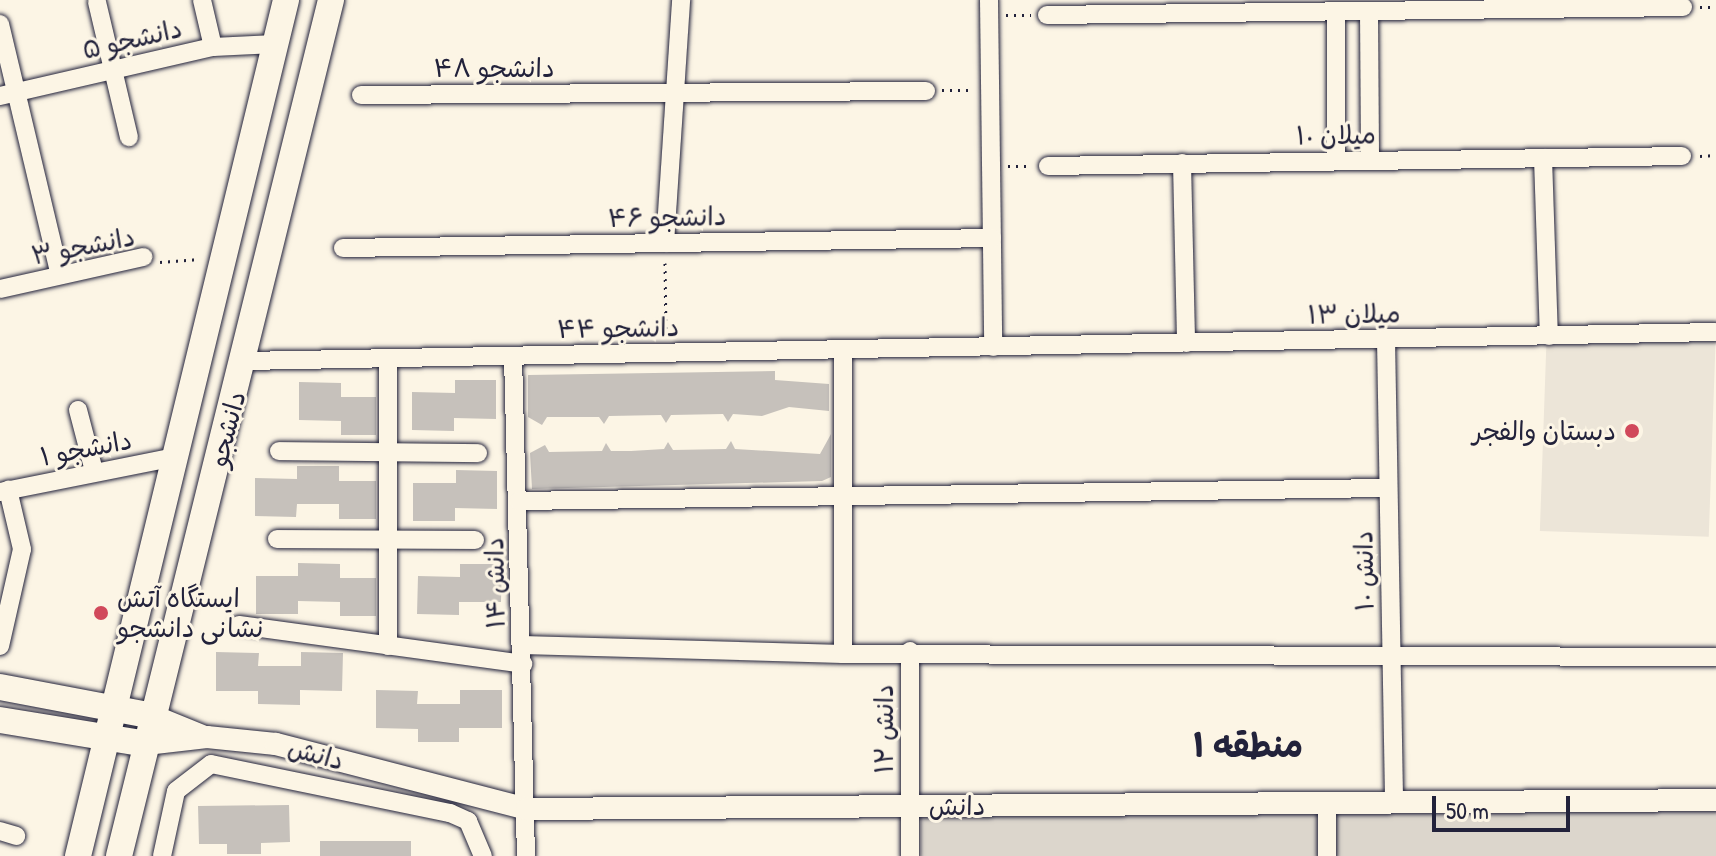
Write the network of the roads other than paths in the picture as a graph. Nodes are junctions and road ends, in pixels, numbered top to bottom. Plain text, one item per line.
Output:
1 (202, 0) edge
2 (286, 0) edge
3 (331, 0) edge
4 (681, 0) edge
5 (97, 2) dead end
6 (1544, 4) edge
7 (1182, 7) edge
8 (1683, 7) dead end
9 (990, 8) edge
10 (1336, 11) junction
11 (1369, 11) junction
12 (1047, 15) road end
13 (0, 24) edge
14 (275, 44) junction
15 (213, 47) junction
16 (113, 70) junction
17 (926, 91) road end
18 (680, 93) junction
19 (8, 94) edge
20 (361, 95) dead end
21 (129, 137) dead end
22 (1682, 156) dead end
23 (248, 157) junction
24 (1543, 158) junction
25 (1336, 161) junction
26 (1370, 161) junction
27 (292, 162) junction
28 (1182, 163) junction
29 (1048, 166) road end
30 (236, 206) junction
31 (279, 219) junction
32 (992, 238) junction
33 (665, 243) junction
34 (343, 248) dead end
35 (143, 257) road end
36 (60, 275) junction
37 (0, 289) edge
38 (1716, 332) edge
39 (1549, 336) junction
40 (1386, 339) junction
41 (1186, 343) junction
42 (993, 347) junction
43 (843, 350) junction
44 (513, 356) junction
45 (388, 358) junction
46 (245, 361) junction
47 (78, 410) dead end
48 (279, 451) dead end
49 (389, 452) junction
50 (478, 453) dead end
51 (175, 457) junction
52 (94, 471) junction
53 (1388, 488) junction
54 (4, 491) edge
55 (848, 496) junction
56 (519, 501) junction
57 (277, 539) dead end
58 (389, 540) junction
59 (475, 540) dead end
60 (239, 625) dead end
61 (522, 645) junction
62 (0, 646) edge
63 (388, 646) junction
64 (910, 651) junction
65 (843, 654) junction
66 (1716, 657) edge
67 (1392, 658) junction
68 (523, 664) junction
69 (0, 687) edge
70 (112, 708) junction
71 (153, 716) junction
72 (0, 720) edge
73 (106, 736) junction
74 (207, 737) junction
75 (146, 744) junction
76 (1716, 800) edge
77 (1327, 803) junction
78 (1394, 803) junction
79 (910, 806) junction
80 (527, 809) junction
81 (78, 856) edge
82 (119, 856) edge
83 (162, 856) edge
84 (483, 856) edge
85 (526, 856) edge
86 (910, 856) edge
87 (1327, 856) edge

1 - 15 street
2 - 14 main road, دانشجو
3 - 27 main road, دانشجو
4 - 18 street
5 - 16 street
6 - 8 street
6 - 11 street
7 - 10 street
7 - 12 street
9 - 32 street
10 - 11 street
10 - 25 street
11 - 26 street
13 - 19 street
14 - 15 street, دانشجو ۵
14 - 23 main road, دانشجو
15 - 16 street, دانشجو ۵
16 - 19 street, دانشجو ۵
16 - 21 street
17 - 18 street, دانشجو ۴۸
18 - 20 street, دانشجو ۴۸
18 - 33 street
19 - 36 street
22 - 24 street, میلان ۱۰
23 - 27 main road
23 - 30 main road, دانشجو
24 - 26 street, میلان ۱۰
24 - 39 street
25 - 26 street, میلان ۱۰
25 - 28 street, میلان ۱۰
27 - 31 main road, دانشجو
28 - 29 street, میلان ۱۰
28 - 41 street
30 - 31 main road
30 - 51 main road, دانشجو
31 - 46 main road, دانشجو
32 - 33 street, دانشجو ۴۶
32 - 42 street
33 - 34 street, دانشجو ۴۶
35 - 36 street, دانشجو ۳
36 - 37 street, دانشجو ۳
38 - 39 street, میلان ۱۳
39 - 40 street, میلان ۱۳
40 - 41 street, میلان ۱۳
40 - 53 street, دانش ۱۰
41 - 42 street, میلان ۱۳
42 - 43 street, دانشجو ۴۴
43 - 44 street, دانشجو ۴۴
43 - 55 street
44 - 45 street, دانشجو ۴۴
44 - 56 street, دانش ۱۴
45 - 46 street, دانشجو ۴۴
45 - 49 street
46 - 71 main road, دانشجو
47 - 52 street
48 - 49 street
49 - 50 street
49 - 58 street
51 - 52 street, دانشجو ۱
51 - 70 main road, دانشجو
52 - 54 street, دانشجو ۱
53 - 55 street
53 - 67 street, دانش ۱۰
54 - 62 street
55 - 56 street
55 - 65 street
56 - 61 street, دانش ۱۴
57 - 58 street
58 - 59 street
58 - 63 street
60 - 63 street
61 - 65 street
61 - 68 street, دانش ۱۴
63 - 68 street
64 - 65 street
64 - 67 street
64 - 79 street, دانش ۱۲
66 - 67 street
67 - 78 street, دانش ۱۰
68 - 80 street, دانش ۱۴
69 - 70 main road, دانش
70 - 71 main road, دانش
70 - 73 main road, دانشجو
71 - 74 street, دانش
71 - 75 main road, دانشجو
72 - 73 main road, دانش
73 - 75 main road, دانش
73 - 81 main road, دانشجو
74 - 75 street, دانش
74 - 80 street, دانش
75 - 82 main road, دانشجو
76 - 78 street, دانش
77 - 78 street, دانش
77 - 79 street, دانش
77 - 87 street
79 - 80 street, دانش
79 - 86 street, دانش ۱۲
80 - 85 street, دانش ۱۴
83 - 84 street

